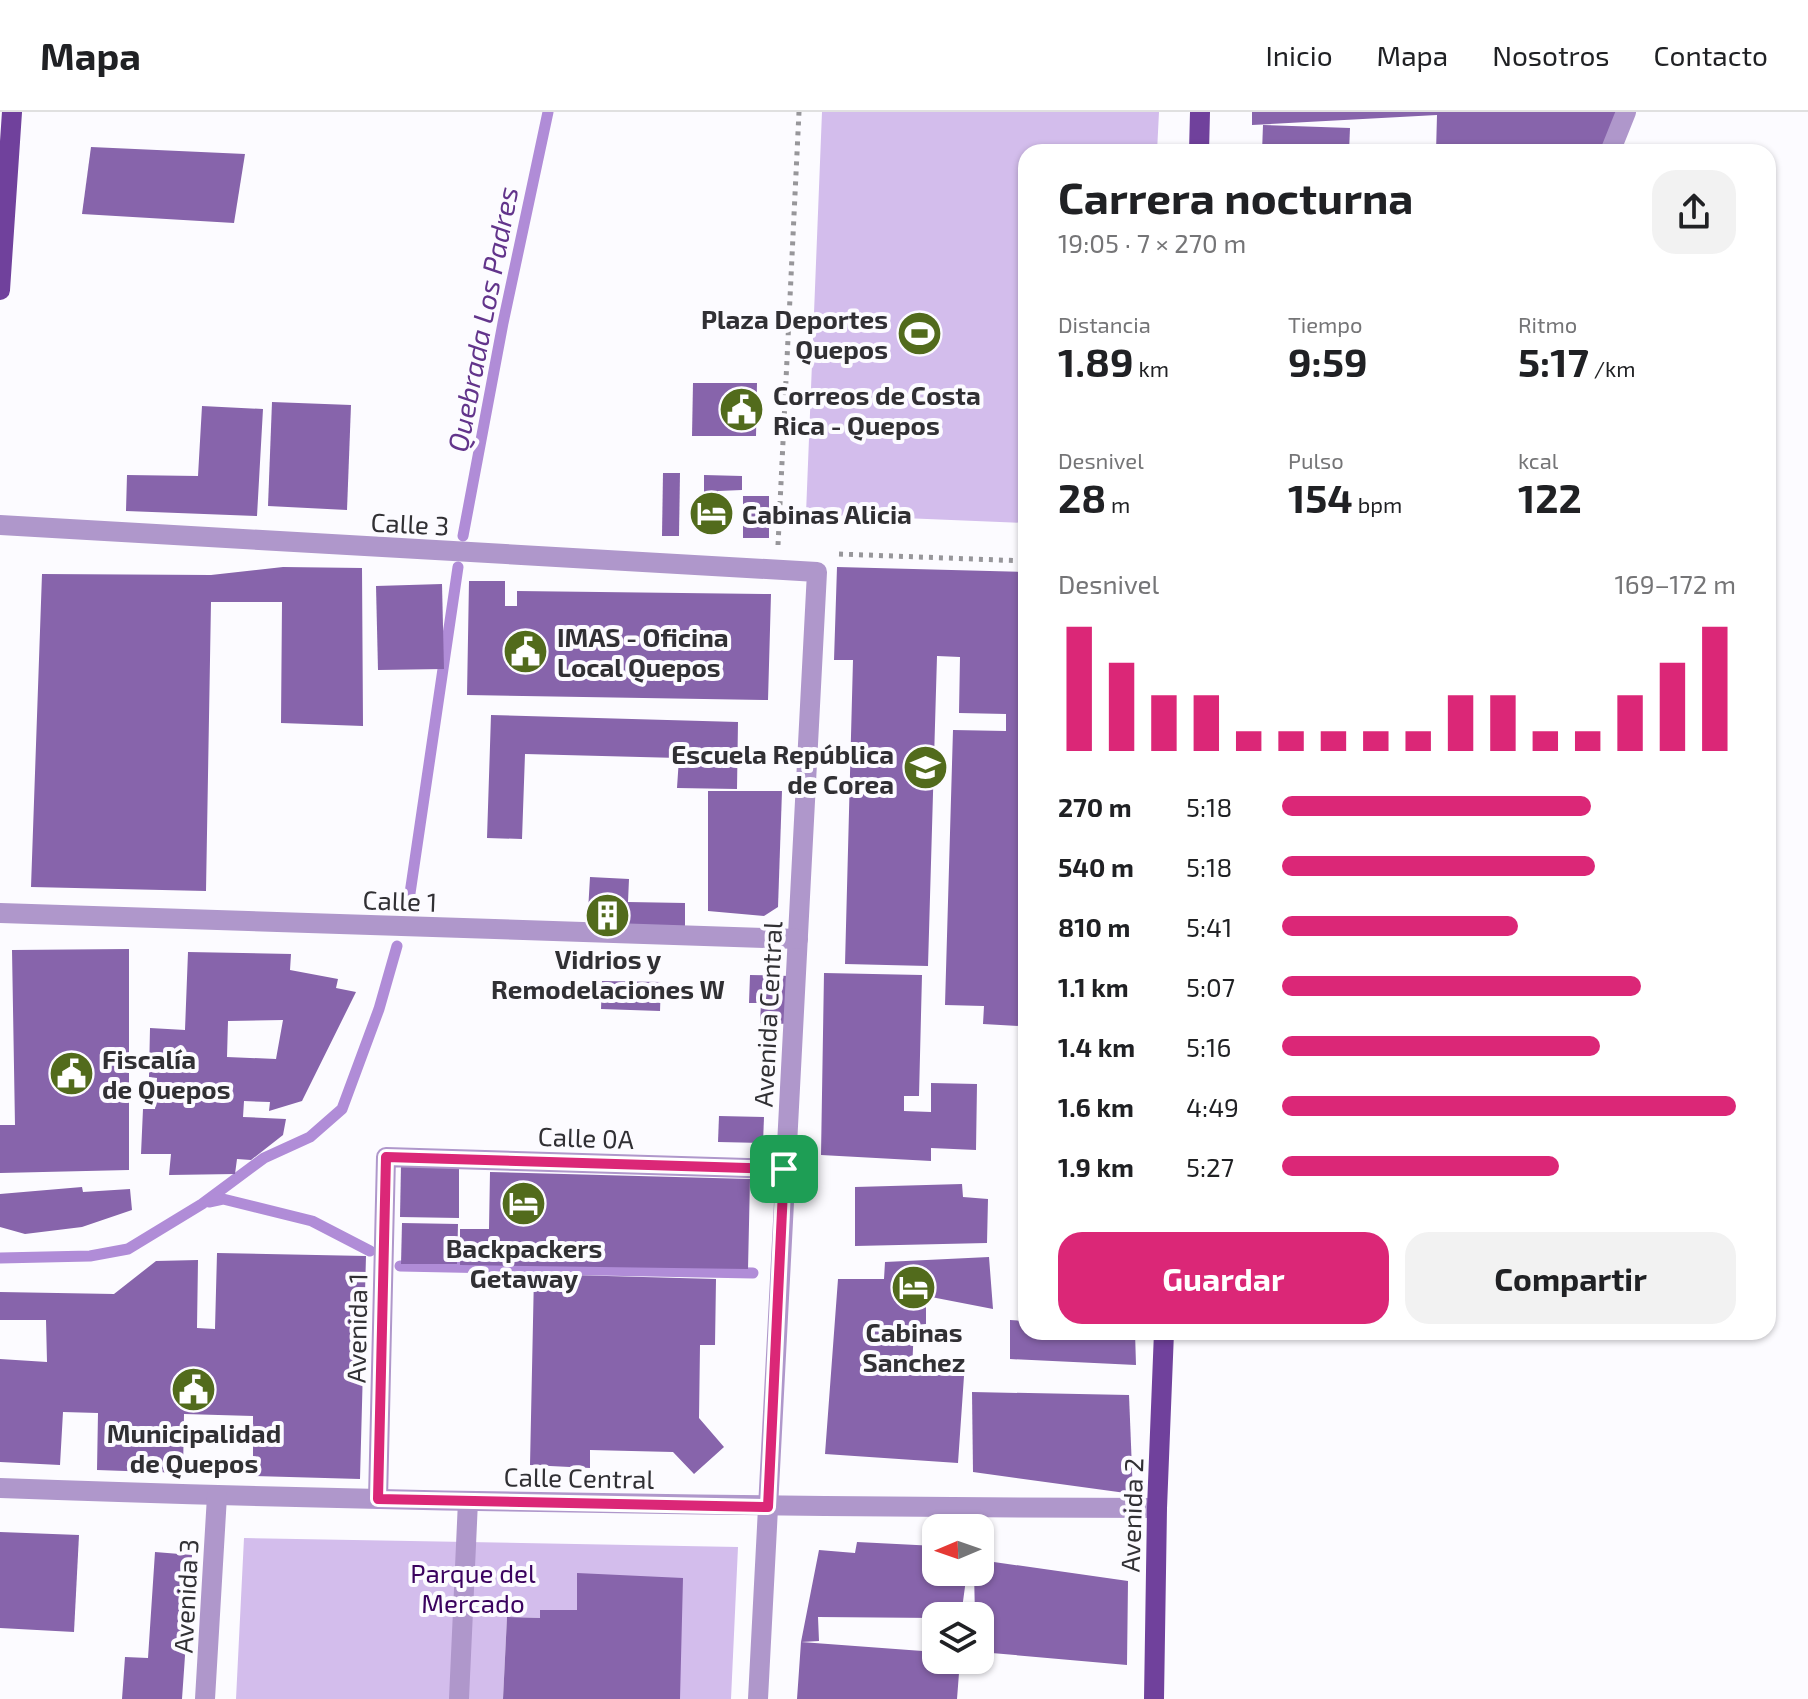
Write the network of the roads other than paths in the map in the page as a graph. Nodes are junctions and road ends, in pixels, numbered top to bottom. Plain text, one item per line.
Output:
1 (12, 112) edge
2 (1200, 112) edge
3 (1626, 112) edge
4 (1199, 144) edge
5 (1613, 144) edge
6 (0, 290) edge
7 (0, 525) edge
8 (820, 563) joint
9 (0, 913) edge
10 (798, 939) junction
11 (386, 1157) joint
12 (784, 1169) junction
13 (1164, 1340) edge
14 (0, 1488) edge
15 (217, 1496) junction
16 (378, 1499) junction
17 (468, 1501) junction
18 (768, 1507) junction
19 (1157, 1508) junction
20 (205, 1699) edge
21 (459, 1699) edge
22 (758, 1699) edge
23 (1154, 1699) edge

1 - 6 main road
2 - 4 main road
3 - 5 street
7 - 8 street, Calle 3
8 - 10 street, Avenida Central
9 - 10 street, Calle 1
10 - 12 street, Avenida Central
11 - 12 street, Calle 0A
11 - 16 street, Avenida 1
12 - 18 street, Avenida Central
13 - 19 main road, Avenida 2
14 - 15 street, Calle Central
15 - 16 street, Calle Central
15 - 20 street, Avenida 3
16 - 17 street, Calle Central
17 - 18 street, Calle Central
17 - 21 street
18 - 19 street, Calle Central
18 - 22 street, Avenida Central
19 - 23 main road, Avenida 2

